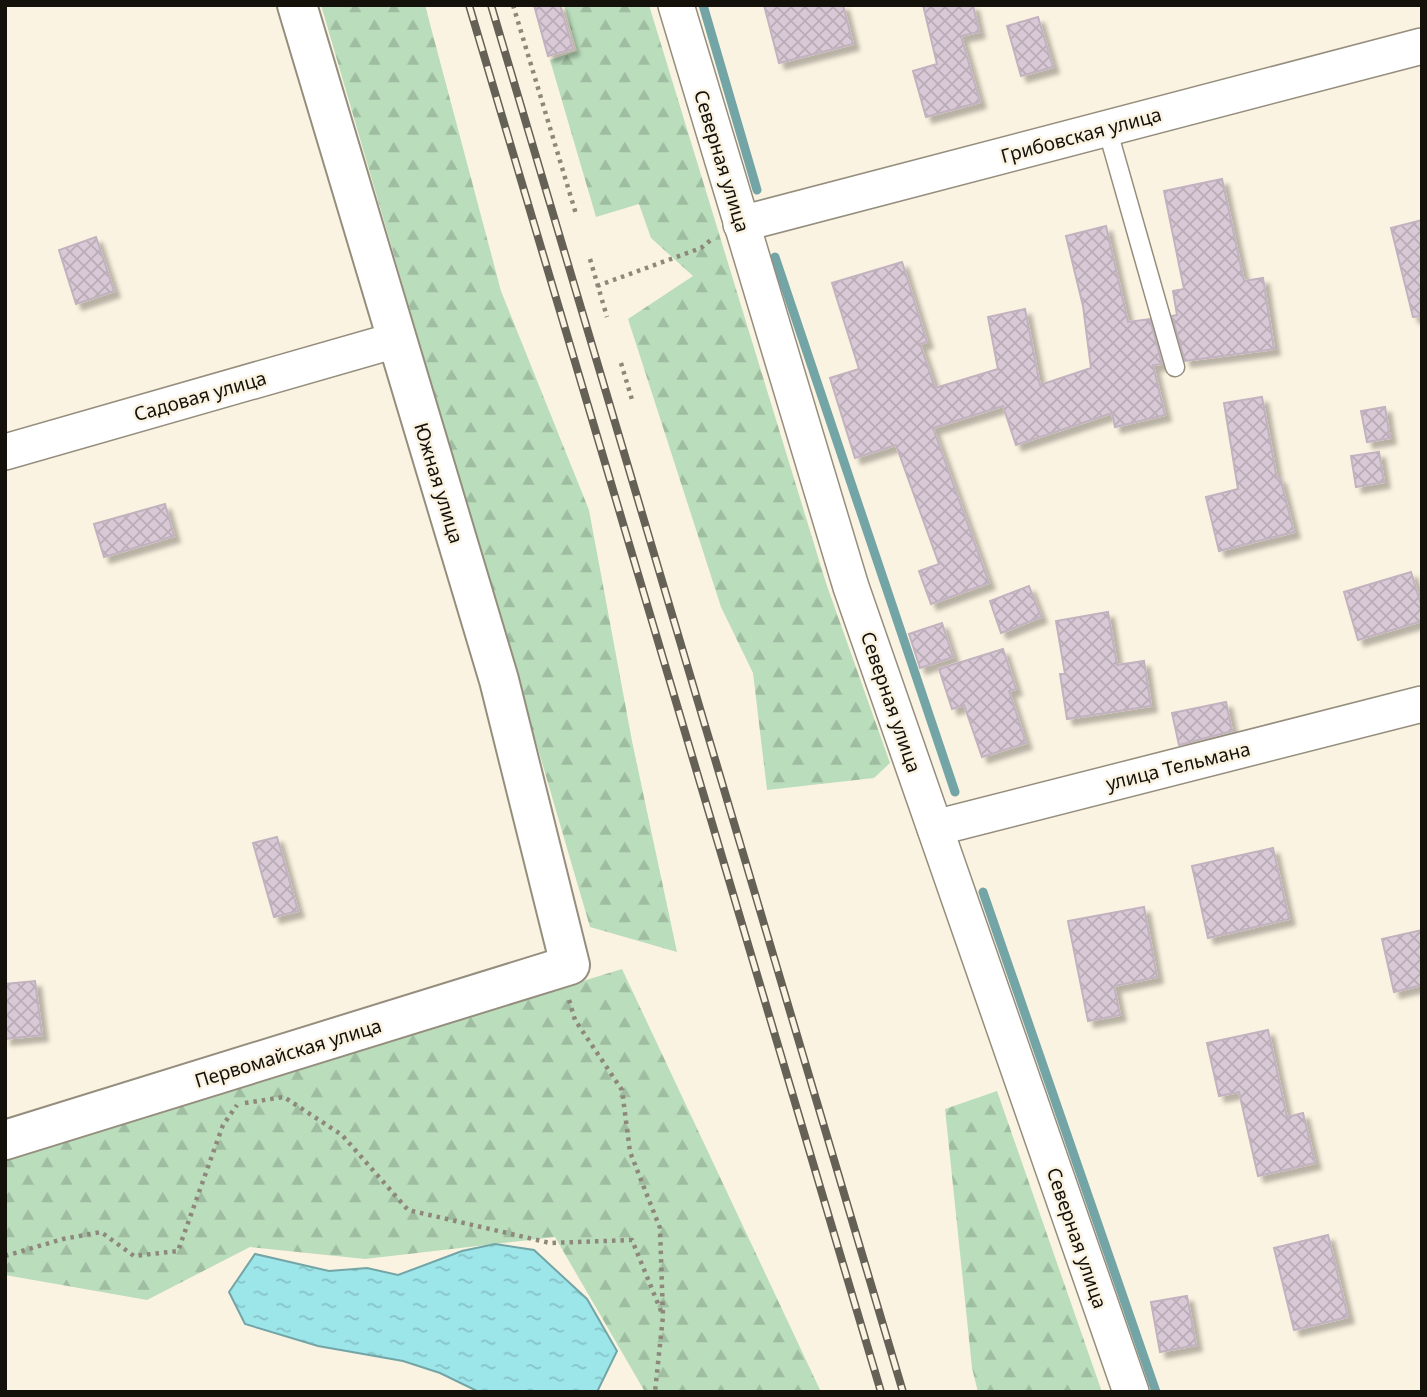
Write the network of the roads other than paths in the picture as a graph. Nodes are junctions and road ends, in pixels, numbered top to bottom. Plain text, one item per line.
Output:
1 (297, 5) edge
2 (676, 5) edge
3 (1422, 46) edge
4 (1107, 128) junction
5 (741, 224) junction
6 (396, 340) junction
7 (1175, 367) dead end
8 (5, 452) edge
9 (1422, 704) edge
10 (934, 828) junction
11 (570, 965) joint
12 (5, 1140) edge
13 (1131, 1392) edge

1 - 6 street, Южная улица
2 - 5 street, Северная улица
3 - 4 street, Грибовская улица
4 - 5 street, Грибовская улица
4 - 7 lane
5 - 10 street, Северная улица
6 - 8 street, Садовая улица
6 - 11 street, Южная улица
9 - 10 street, улица Тельмана
10 - 13 street, Северная улица
11 - 12 street, Первомайская улица

